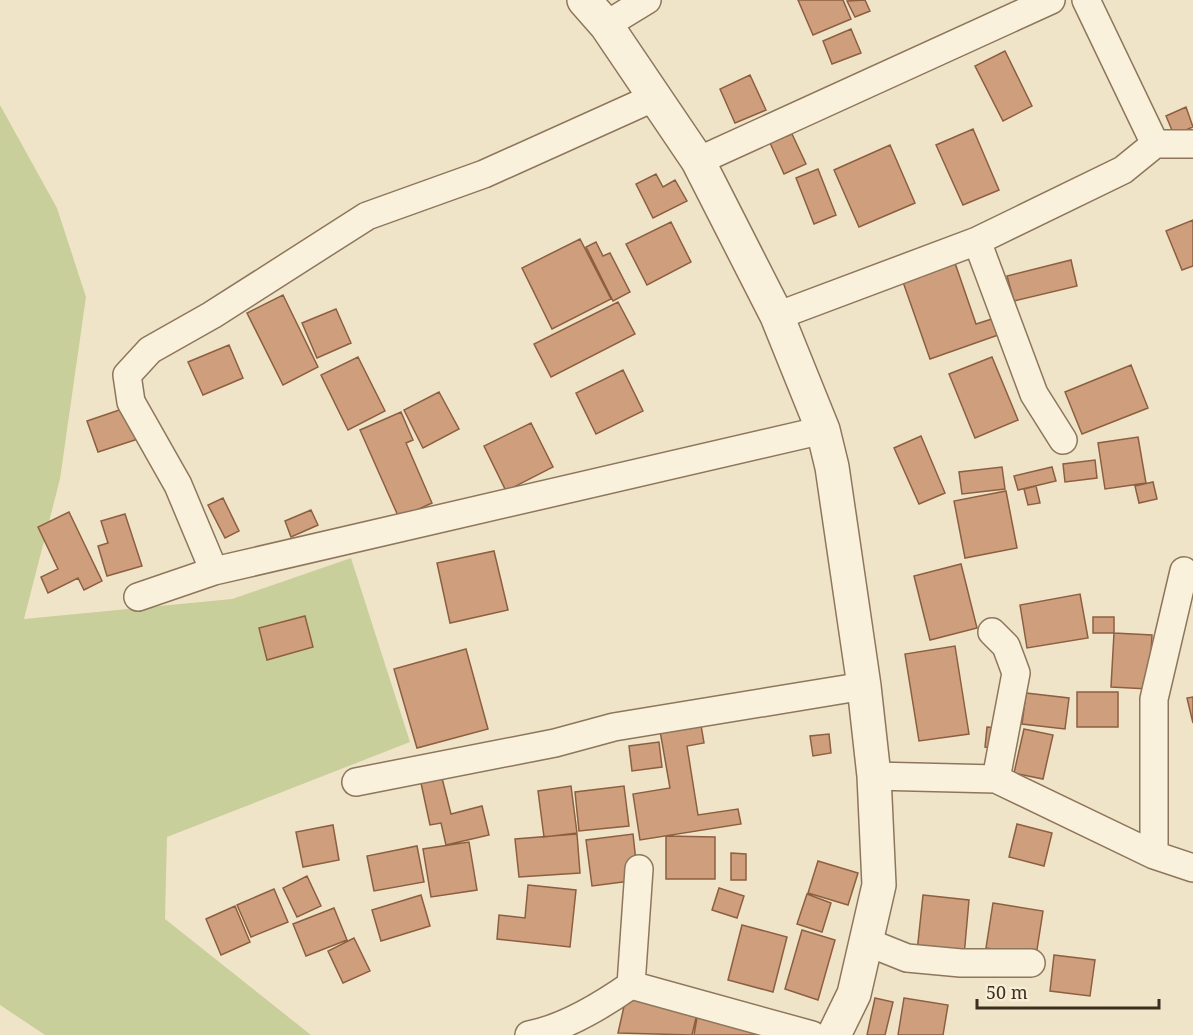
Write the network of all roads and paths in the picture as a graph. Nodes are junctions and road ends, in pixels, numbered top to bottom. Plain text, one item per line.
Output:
1 (584, 0) edge
2 (647, 0) edge
3 (1051, 0) edge
4 (1086, 0) edge
5 (606, 25) junction
6 (655, 98) junction
7 (1155, 144) junction
8 (1193, 144) edge
9 (698, 161) junction
10 (976, 241) junction
11 (777, 316) junction
12 (823, 429) junction
13 (1063, 440) dead end
14 (214, 571) junction
15 (1184, 571) dead end
16 (138, 597) dead end
17 (992, 632) dead end
18 (864, 686) junction
19 (874, 776) junction
20 (996, 779) junction
21 (356, 782) dead end
22 (1154, 855) junction
23 (1193, 868) edge
24 (639, 869) dead end
25 (867, 942) junction
26 (1031, 963) dead end
27 (631, 985) junction
28 (529, 1035) edge
29 (812, 1035) edge
30 (834, 1035) edge

1 - 5 street
2 - 5 street
3 - 9 street
4 - 7 street
5 - 6 street
6 - 9 street
6 - 14 street
7 - 8 street
7 - 10 street
9 - 11 street
10 - 11 street
10 - 13 street
11 - 12 street
12 - 14 street
12 - 18 street
14 - 16 street
15 - 22 street
17 - 20 street
18 - 19 street
18 - 21 street
19 - 20 street
19 - 25 street
20 - 22 street
22 - 23 street
24 - 27 street
25 - 26 street
25 - 30 street
27 - 28 street
27 - 29 street

